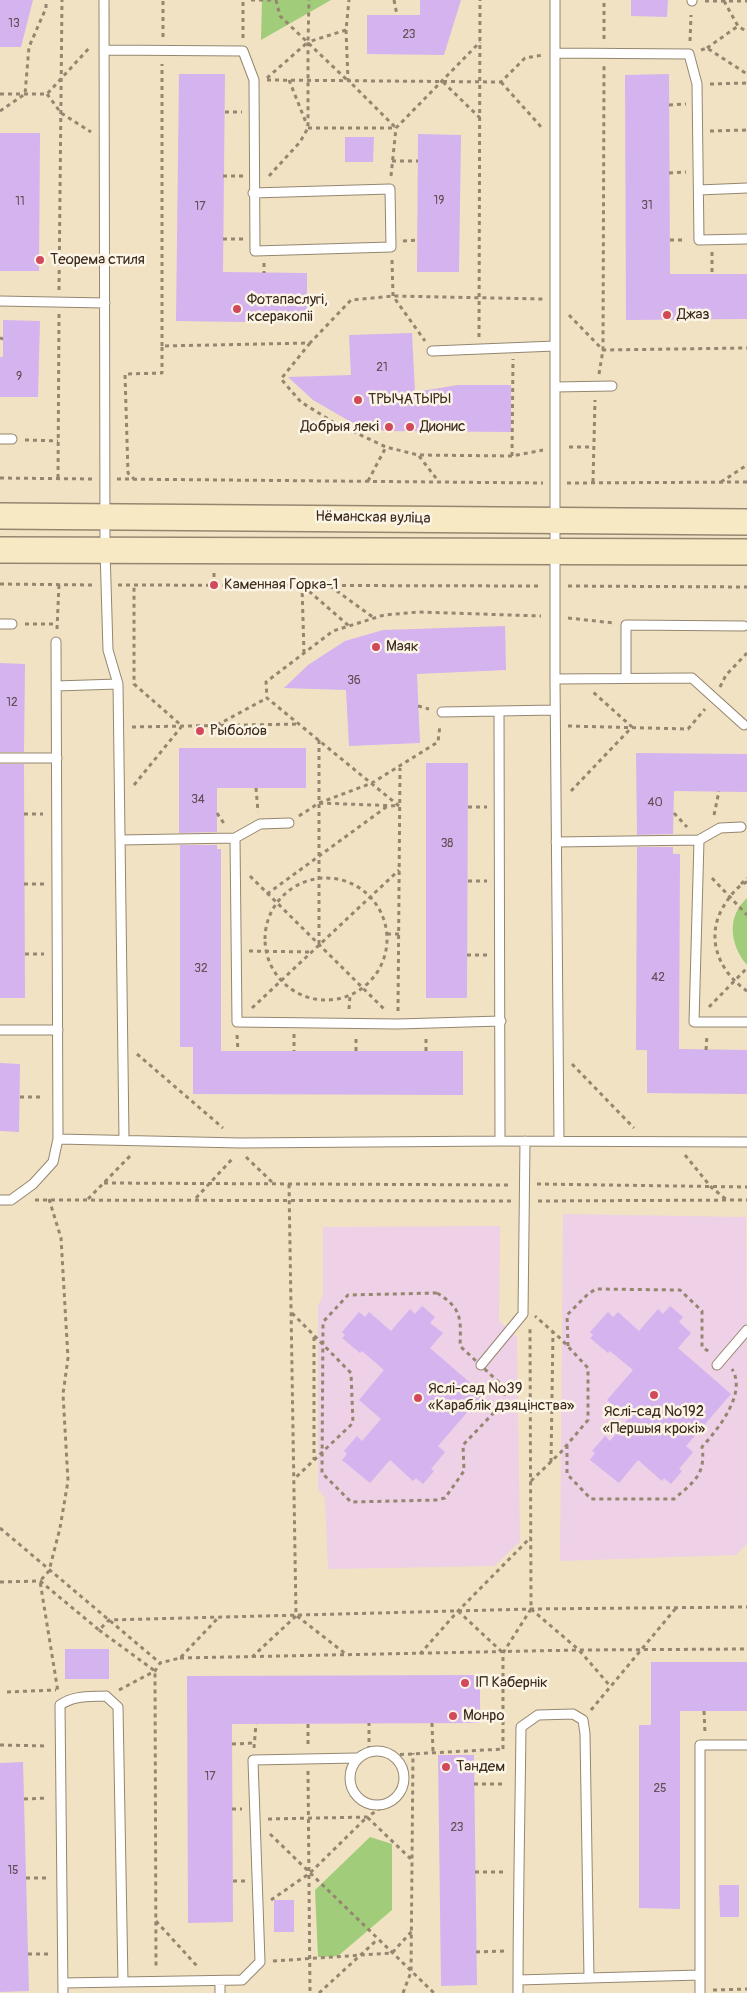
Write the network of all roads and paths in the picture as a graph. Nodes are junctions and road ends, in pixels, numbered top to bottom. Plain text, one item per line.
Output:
1 (46, 0) edge
2 (62, 0) edge
3 (104, 0) edge
4 (163, 0) edge
5 (244, 0) edge
6 (251, 0) edge
7 (276, 0) edge
8 (309, 0) edge
9 (348, 0) edge
10 (394, 0) edge
11 (480, 0) edge
12 (555, 0) edge
13 (604, 0) edge
14 (724, 0) edge
15 (692, 1) edge
16 (747, 1) edge
17 (397, 15) dead end
18 (738, 26) junction
19 (346, 30) junction
20 (104, 31) junction
21 (747, 32) edge
22 (480, 41) junction
23 (308, 42) junction
24 (707, 48) junction
25 (104, 50) junction
26 (162, 51) junction
27 (243, 51) junction
28 (604, 52) junction
29 (555, 53) junction
30 (689, 54) junction
31 (747, 74) edge
32 (61, 80) junction
33 (254, 80) junction
34 (265, 80) junction
35 (288, 80) junction
36 (308, 80) junction
37 (348, 80) junction
38 (442, 81) junction
39 (480, 82) junction
40 (500, 82) junction
41 (747, 83) edge
42 (697, 84) junction
43 (0, 94) edge
44 (25, 94) junction
45 (47, 94) junction
46 (0, 111) edge
47 (61, 113) junction
48 (480, 118) junction
49 (308, 128) junction
50 (396, 128) junction
51 (747, 130) edge
52 (699, 132) junction
53 (104, 140) junction
54 (554, 142) junction
55 (392, 161) junction
56 (418, 161) dead end
57 (223, 176) dead end
58 (253, 176) junction
59 (747, 188) edge
60 (390, 189) junction
61 (699, 190) junction
62 (253, 193) junction
63 (223, 239) dead end
64 (254, 239) junction
65 (747, 239) edge
66 (712, 240) junction
67 (391, 247) junction
68 (712, 274) dead end
69 (393, 296) junction
70 (479, 298) junction
71 (555, 299) junction
72 (0, 301) edge
73 (59, 302) junction
74 (104, 303) junction
75 (310, 343) junction
76 (162, 346) junction
77 (555, 346) junction
78 (479, 348) junction
79 (513, 348) junction
80 (747, 348) edge
81 (432, 350) joint
82 (603, 350) junction
83 (612, 386) dead end
84 (555, 387) junction
85 (597, 387) junction
86 (0, 439) edge
87 (12, 439) joint
88 (58, 441) junction
89 (386, 447) junction
90 (593, 447) junction
91 (555, 448) junction
92 (418, 455) junction
93 (512, 456) junction
94 (747, 465) edge
95 (0, 478) edge
96 (58, 478) junction
97 (98, 479) dead end
98 (116, 479) dead end
99 (135, 480) junction
100 (368, 481) junction
101 (439, 482) junction
102 (593, 482) junction
103 (720, 482) junction
104 (747, 482) edge
105 (549, 483) dead end
106 (566, 483) dead end
107 (105, 515) junction
108 (0, 516) edge
109 (555, 520) junction
110 (747, 522) edge
111 (0, 550) edge
112 (105, 550) junction
113 (555, 551) junction
114 (747, 552) edge
115 (0, 584) edge
116 (60, 584) junction
117 (99, 585) dead end
118 (117, 585) dead end
119 (134, 585) junction
120 (302, 585) junction
121 (330, 586) junction
122 (548, 586) dead end
123 (565, 586) dead end
124 (747, 587) edge
125 (555, 616) junction
126 (374, 618) junction
127 (0, 624) edge
128 (12, 624) joint
129 (57, 624) junction
130 (626, 625) junction
131 (349, 626) junction
132 (744, 626) dead end
133 (56, 642) joint
134 (747, 653) edge
135 (304, 654) junction
136 (555, 678) junction
137 (578, 678) junction
138 (626, 678) junction
139 (118, 684) junction
140 (56, 686) junction
141 (268, 698) junction
142 (714, 698) junction
143 (555, 710) junction
144 (500, 711) junction
145 (442, 712) joint
146 (300, 724) junction
147 (744, 725) dead end
148 (182, 726) junction
149 (215, 726) junction
150 (555, 726) junction
151 (119, 727) junction
152 (632, 727) junction
153 (319, 740) junction
154 (0, 758) edge
155 (57, 758) junction
156 (400, 768) junction
157 (372, 783) junction
158 (256, 788) dead end
159 (719, 791) dead end
160 (120, 802) junction
161 (319, 803) junction
162 (389, 805) junction
163 (399, 806) junction
164 (556, 806) junction
165 (289, 823) joint
166 (260, 824) junction
167 (741, 827) dead end
168 (711, 833) junction
169 (234, 838) junction
170 (120, 840) junction
171 (700, 840) junction
172 (556, 842) junction
173 (319, 857) junction
174 (235, 862) junction
175 (699, 865) junction
176 (399, 870) junction
177 (319, 877) junction
178 (747, 878) edge
179 (747, 882) edge
180 (741, 884) junction
181 (267, 894) junction
182 (371, 896) junction
183 (730, 897) junction
184 (276, 903) junction
185 (747, 915) edge
186 (387, 934) junction
187 (399, 934) junction
188 (319, 945) junction
189 (236, 951) junction
190 (266, 952) junction
191 (311, 952) junction
192 (747, 968) edge
193 (281, 980) junction
194 (734, 982) junction
195 (362, 988) junction
196 (747, 991) edge
197 (500, 1021) junction
198 (237, 1022) junction
199 (694, 1022) junction
200 (747, 1022) edge
201 (398, 1024) junction
202 (0, 1030) edge
203 (58, 1030) junction
204 (123, 1042) junction
205 (558, 1050) junction
206 (20, 1097) dead end
207 (58, 1097) junction
208 (58, 1139) junction
209 (124, 1139) junction
210 (146, 1139) junction
211 (500, 1141) junction
212 (526, 1141) junction
213 (559, 1141) junction
214 (646, 1141) junction
215 (674, 1142) junction
216 (747, 1142) edge
217 (241, 1143) junction
218 (104, 1183) junction
219 (211, 1183) junction
220 (274, 1184) junction
221 (289, 1184) junction
222 (525, 1186) junction
223 (711, 1187) junction
224 (747, 1187) edge
225 (196, 1198) junction
226 (49, 1199) junction
227 (88, 1199) junction
228 (0, 1200) edge
229 (11, 1200) junction
230 (290, 1200) junction
231 (727, 1200) junction
232 (747, 1200) edge
233 (525, 1201) junction
234 (292, 1313) junction
235 (747, 1330) edge
236 (553, 1332) junction
237 (314, 1336) junction
238 (322, 1345) junction
239 (568, 1346) junction
240 (719, 1362) junction
241 (481, 1366) junction
242 (741, 1380) dead end
243 (737, 1408) dead end
244 (567, 1445) junction
245 (323, 1452) junction
246 (314, 1460) junction
247 (551, 1462) junction
248 (294, 1479) junction
249 (531, 1481) junction
250 (0, 1528) edge
251 (531, 1536) junction
252 (49, 1571) junction
253 (40, 1581) junction
254 (0, 1582) edge
255 (747, 1607) edge
256 (676, 1608) junction
257 (531, 1609) junction
258 (458, 1611) junction
259 (296, 1616) junction
260 (219, 1618) junction
261 (109, 1620) junction
262 (99, 1630) junction
263 (747, 1649) edge
264 (579, 1650) junction
265 (641, 1650) junction
266 (503, 1653) junction
267 (420, 1654) junction
268 (347, 1655) junction
269 (252, 1657) junction
270 (180, 1658) junction
271 (160, 1663) junction
272 (155, 1671) junction
273 (611, 1687) junction
274 (58, 1690) junction
275 (7, 1692) dead end
276 (106, 1696) junction
277 (60, 1705) junction
278 (704, 1711) dead end
279 (583, 1720) junction
280 (432, 1723) dead end
281 (256, 1724) dead end
282 (308, 1724) dead end
283 (369, 1724) dead end
284 (232, 1744) dead end
285 (254, 1744) junction
286 (0, 1745) edge
287 (705, 1745) junction
288 (747, 1745) edge
289 (61, 1746) junction
290 (521, 1748) junction
291 (503, 1749) junction
292 (369, 1752) junction
293 (413, 1753) junction
294 (433, 1753) junction
295 (392, 1755) junction
296 (308, 1758) junction
297 (357, 1758) junction
298 (253, 1760) junction
299 (474, 1784) dead end
300 (520, 1784) junction
301 (62, 1798) junction
302 (24, 1799) dead end
303 (395, 1799) junction
304 (367, 1817) junction
305 (309, 1818) junction
306 (255, 1820) junction
307 (413, 1861) junction
308 (520, 1871) junction
309 (475, 1872) dead end
310 (310, 1873) junction
311 (26, 1878) dead end
312 (62, 1878) junction
313 (258, 1908) junction
314 (156, 1920) junction
315 (413, 1930) junction
316 (378, 1939) junction
317 (519, 1950) junction
318 (392, 1952) junction
319 (476, 1952) dead end
320 (28, 1954) dead end
321 (63, 1954) junction
322 (361, 1954) junction
323 (310, 1958) junction
324 (260, 1962) junction
325 (412, 1972) junction
326 (700, 1975) junction
327 (589, 1978) junction
328 (518, 1980) junction
329 (215, 1981) junction
330 (123, 1982) junction
331 (156, 1982) junction
332 (63, 1988) edge
333 (747, 1990) edge
334 (700, 1992) edge
335 (220, 1993) edge
336 (310, 1993) edge
337 (319, 1993) edge
338 (403, 1993) edge
339 (434, 1993) edge
340 (518, 1993) edge

1 - 44 path
2 - 32 path
3 - 20 lane
4 - 26 path
5 - 27 path
6 - 7 path
7 - 23 path
8 - 23 path
9 - 19 path
10 - 17 path
11 - 22 path
12 - 29 lane
13 - 28 path
14 - 15 path
14 - 16 path
14 - 18 path
15 - 30 path
18 - 21 path
18 - 24 path
19 - 23 path
19 - 37 path
20 - 25 lane
20 - 32 path
22 - 38 path
22 - 39 path
23 - 34 path
23 - 36 path
23 - 37 path
24 - 30 path
24 - 31 path
25 - 26 lane
25 - 53 lane
26 - 27 lane
26 - 76 path
27 - 33 lane
28 - 29 lane
28 - 30 lane
28 - 82 path
29 - 40 path
29 - 54 lane
30 - 42 lane
32 - 45 path
32 - 47 path
33 - 34 path
33 - 58 lane
34 - 35 path
35 - 36 path
35 - 49 path
36 - 37 path
36 - 49 path
37 - 38 path
37 - 50 path
38 - 39 path
38 - 48 path
38 - 50 path
39 - 40 path
39 - 48 path
40 - 54 path
41 - 42 path
42 - 52 lane
43 - 44 path
44 - 45 path
44 - 46 path
45 - 47 path
47 - 53 path
47 - 73 path
48 - 70 path
49 - 50 path
49 - 62 path
50 - 55 path
51 - 52 path
52 - 61 lane
53 - 74 lane
54 - 71 lane
55 - 56 path
55 - 60 path
57 - 58 path
58 - 62 lane
59 - 61 lane
60 - 62 lane
60 - 67 lane
61 - 66 lane
62 - 64 lane
63 - 64 path
64 - 67 lane
65 - 66 lane
66 - 68 path
67 - 69 path
69 - 70 path
69 - 75 path
69 - 81 path
70 - 71 path
70 - 78 path
71 - 77 lane
71 - 82 path
72 - 73 lane
73 - 74 lane
73 - 88 path
74 - 107 lane
75 - 76 path
75 - 89 path
76 - 99 path
77 - 79 lane
77 - 84 lane
78 - 79 lane
78 - 81 lane
79 - 93 path
80 - 82 path
82 - 85 path
83 - 85 lane
84 - 85 lane
84 - 91 lane
85 - 90 path
86 - 87 lane
87 - 88 path
88 - 96 path
89 - 92 path
89 - 100 path
90 - 91 path
90 - 102 path
91 - 93 path
91 - 109 lane
92 - 93 path
92 - 101 path
94 - 103 path
95 - 96 path
96 - 97 path
98 - 99 path
99 - 100 path
100 - 101 path
101 - 105 path
102 - 103 path
102 - 106 path
103 - 104 path
107 - 108 main road, Нёманская вуліца
107 - 109 main road, Нёманская вуліца
107 - 112 lane
109 - 110 main road, Нёманская вуліца
109 - 113 lane
111 - 112 main road, Нёманская вуліца
112 - 113 main road, Нёманская вуліца
112 - 139 lane
113 - 114 main road, Нёманская вуліца
113 - 125 lane
115 - 116 path
116 - 117 path
116 - 129 path
118 - 119 path
119 - 120 path
119 - 148 path
120 - 121 path
120 - 131 path
120 - 135 path
121 - 122 path
121 - 126 path
123 - 124 path
125 - 126 path
125 - 130 path
125 - 136 lane
126 - 131 path
127 - 128 lane
128 - 129 path
129 - 133 path
130 - 132 lane
130 - 138 lane
131 - 135 path
133 - 140 lane
134 - 142 path
135 - 141 path
136 - 137 lane
136 - 143 lane
137 - 138 lane
137 - 152 path
138 - 142 lane
139 - 140 lane
139 - 151 lane
140 - 155 lane
141 - 146 path
141 - 149 path
142 - 147 lane
142 - 152 path
143 - 144 lane
143 - 150 lane
144 - 145 lane
144 - 197 lane
145 - 156 path
146 - 149 path
146 - 153 path
148 - 149 path
148 - 151 path
148 - 160 path
150 - 152 path
150 - 164 lane
151 - 160 lane
152 - 164 path
153 - 157 path
153 - 161 path
154 - 155 lane
155 - 203 lane
156 - 157 path
156 - 163 path
157 - 161 path
157 - 163 path
158 - 166 path
159 - 168 path
160 - 170 lane
161 - 162 path
161 - 165 path
161 - 173 path
162 - 163 path
162 - 173 path
163 - 176 path
164 - 172 lane
165 - 166 lane
166 - 169 lane
167 - 168 lane
168 - 171 lane
169 - 170 lane
169 - 174 lane
170 - 204 lane
171 - 172 lane
171 - 175 lane
172 - 205 lane
173 - 177 path
173 - 181 path
174 - 181 path
174 - 189 lane
175 - 183 path
175 - 199 lane
176 - 182 path
176 - 187 path
177 - 182 path
177 - 184 path
177 - 188 path
178 - 180 path
179 - 180 path
180 - 183 path
181 - 184 path
182 - 186 path
182 - 188 path
183 - 185 path
183 - 194 path
184 - 188 path
184 - 190 path
186 - 187 path
186 - 195 path
187 - 201 path
188 - 191 path
188 - 195 path
189 - 190 path
189 - 198 lane
190 - 191 path
190 - 193 path
191 - 193 path
192 - 194 path
193 - 195 path
193 - 198 path
194 - 196 path
194 - 199 path
195 - 201 path
197 - 201 lane
197 - 211 lane
198 - 201 lane
199 - 200 lane
202 - 203 lane
203 - 207 lane
204 - 209 lane
204 - 217 path
205 - 213 lane
205 - 214 path
206 - 207 path
207 - 208 lane
208 - 209 lane
208 - 229 lane
209 - 210 lane
210 - 217 lane
210 - 218 path
211 - 212 lane
211 - 217 lane
212 - 213 lane
212 - 222 lane
213 - 214 lane
214 - 215 lane
215 - 216 lane
215 - 223 path
217 - 219 path
217 - 220 path
218 - 219 path
218 - 227 path
219 - 220 path
219 - 225 path
220 - 221 path
221 - 222 path
221 - 230 path
222 - 223 path
222 - 233 lane
223 - 224 path
223 - 231 path
225 - 227 path
225 - 230 path
226 - 227 path
226 - 229 path
226 - 252 path
228 - 229 lane
230 - 233 path
230 - 234 path
231 - 232 path
231 - 233 path
233 - 241 lane
234 - 237 path
234 - 248 path
235 - 240 lane
236 - 239 path
236 - 247 path
236 - 249 path
237 - 238 path
237 - 246 path
238 - 241 path
238 - 245 path
238 - 245 path
239 - 240 path
239 - 244 path
240 - 242 path
241 - 245 path
243 - 244 path
244 - 247 path
245 - 246 path
246 - 248 path
247 - 249 path
248 - 259 path
249 - 251 path
250 - 252 path
251 - 257 path
251 - 258 path
252 - 253 path
252 - 261 path
253 - 254 path
253 - 262 path
253 - 274 path
255 - 256 path
256 - 257 path
256 - 265 path
257 - 258 path
257 - 264 path
257 - 266 path
258 - 259 path
258 - 266 path
258 - 267 path
259 - 260 path
259 - 268 path
259 - 269 path
260 - 261 path
260 - 270 path
261 - 262 path
261 - 271 path
262 - 272 path
263 - 265 path
264 - 265 path
264 - 266 path
264 - 273 path
265 - 273 path
266 - 267 path
266 - 291 path
267 - 268 path
268 - 269 path
269 - 270 path
270 - 271 path
271 - 272 path
272 - 276 path
272 - 314 path
273 - 279 path
274 - 275 path
274 - 277 path
276 - 277 lane
276 - 330 lane
277 - 289 lane
278 - 287 path
279 - 290 lane
279 - 327 lane
280 - 294 path
281 - 285 path
282 - 296 path
283 - 292 path
284 - 285 path
285 - 298 path
286 - 289 path
287 - 288 lane
287 - 326 lane
289 - 301 lane
290 - 291 path
290 - 300 lane
291 - 294 path
292 - 295 lane
292 - 297 lane
293 - 294 path
293 - 295 path
293 - 307 path
295 - 303 lane
296 - 297 lane
296 - 298 lane
296 - 305 path
297 - 303 lane
298 - 306 lane
299 - 300 path
300 - 308 lane
301 - 302 path
301 - 312 lane
303 - 304 path
304 - 305 path
304 - 307 path
304 - 310 path
305 - 306 path
305 - 310 path
306 - 310 path
306 - 313 lane
307 - 315 path
308 - 309 path
308 - 317 lane
310 - 313 path
310 - 316 path
310 - 323 path
311 - 312 path
312 - 321 lane
313 - 324 lane
314 - 329 path
314 - 331 path
315 - 318 path
315 - 325 path
316 - 318 path
316 - 322 path
317 - 319 path
317 - 328 lane
318 - 322 path
318 - 325 path
320 - 321 path
321 - 332 lane
322 - 323 path
322 - 337 path
323 - 324 path
323 - 336 path
324 - 329 lane
325 - 338 path
325 - 339 path
326 - 327 lane
326 - 334 lane
327 - 328 lane
328 - 340 lane
329 - 331 lane
329 - 335 lane
330 - 331 lane
330 - 332 lane
333 - 334 path

